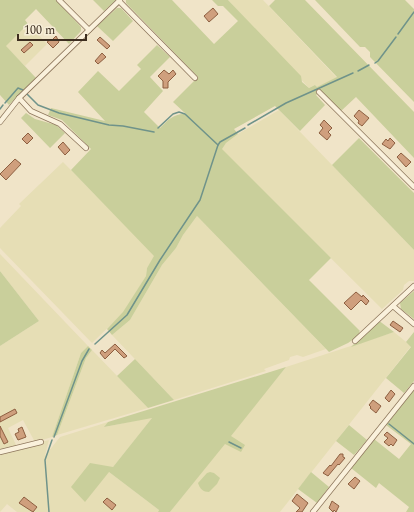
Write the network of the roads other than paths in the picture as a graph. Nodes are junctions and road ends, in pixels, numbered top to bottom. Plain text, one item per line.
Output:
1 (59, 0) edge
2 (119, 0) edge
3 (89, 30) junction
4 (195, 78) dead end
5 (319, 92) dead end
6 (19, 98) junction
7 (0, 122) edge
8 (86, 148) dead end
9 (414, 187) edge
10 (414, 286) edge
11 (393, 306) junction
12 (414, 324) edge
13 (355, 341) dead end
14 (414, 386) edge
15 (41, 442) dead end
16 (0, 452) edge
17 (313, 512) edge

1 - 3 street
2 - 3 street
2 - 4 street
3 - 6 street
5 - 9 street
6 - 7 street
6 - 8 street
10 - 11 street
11 - 12 street
11 - 13 street
14 - 17 street
15 - 16 street

